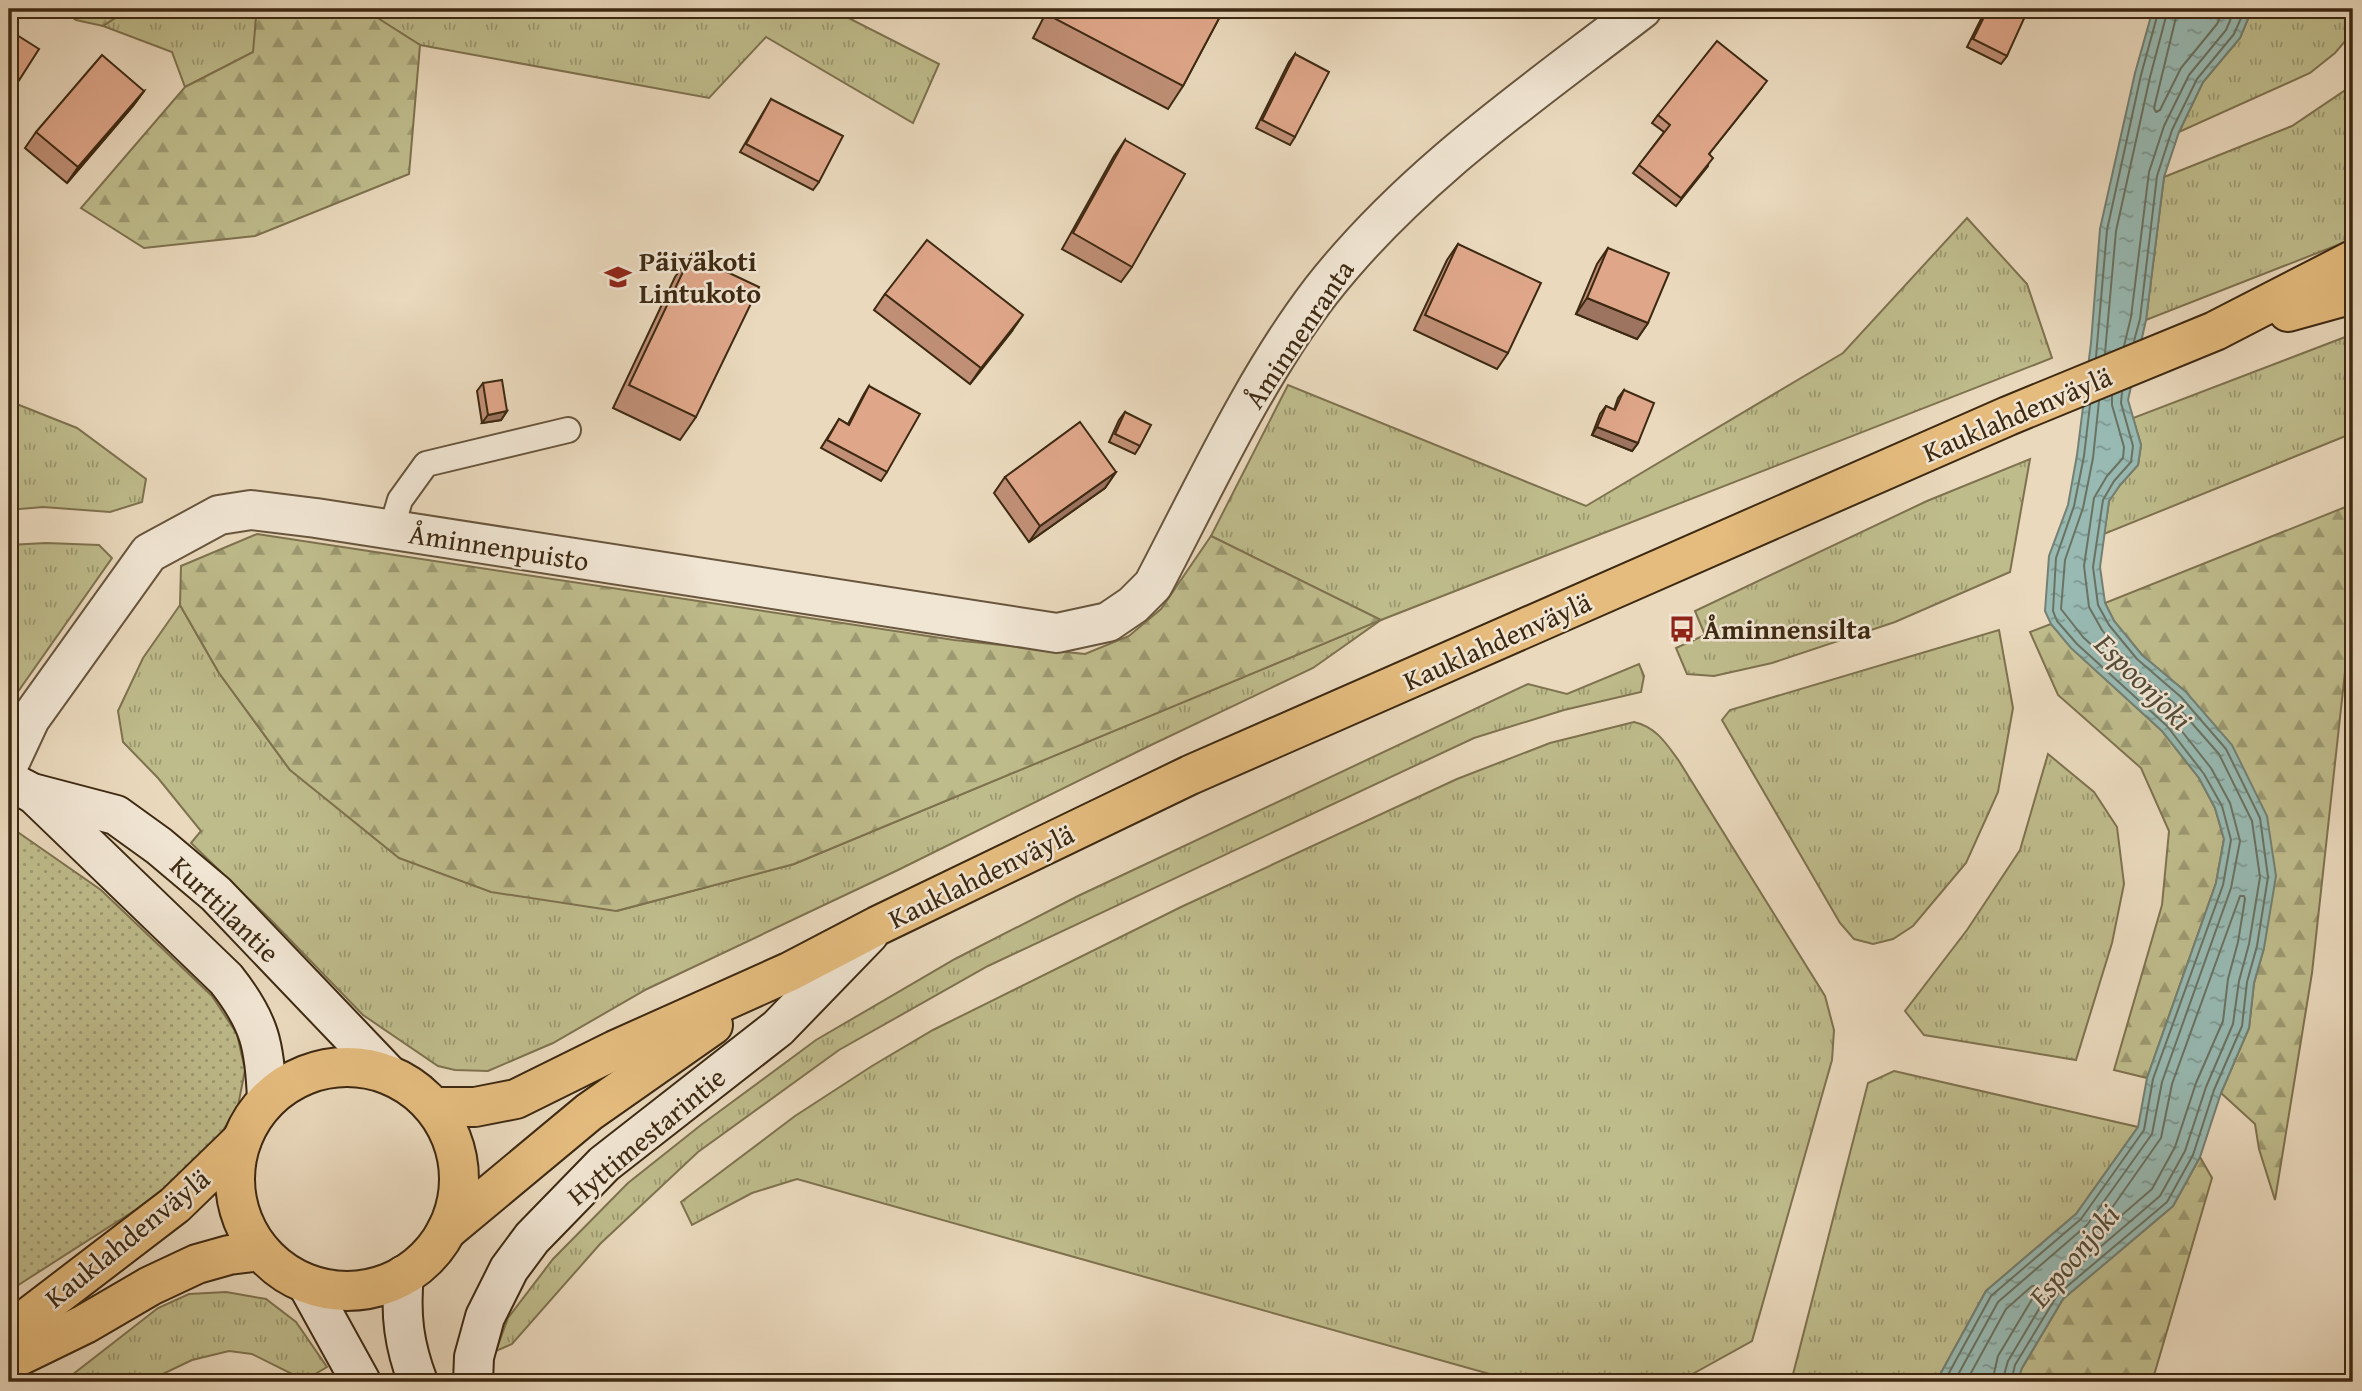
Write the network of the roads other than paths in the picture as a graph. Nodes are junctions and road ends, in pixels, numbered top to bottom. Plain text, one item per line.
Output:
1 (1642, 9) edge
2 (2353, 260) edge
3 (2353, 294) edge
4 (2215, 331) junction
5 (568, 430) dead end
6 (391, 530) junction
7 (1108, 622) joint
8 (9, 764) edge
9 (20, 787) edge
10 (877, 926) junction
11 (789, 972) junction
12 (387, 1073) junction
13 (267, 1100) junction
14 (435, 1107) junction
15 (242, 1140) junction
16 (446, 1231) junction
17 (261, 1251) junction
18 (404, 1275) junction
19 (307, 1284) junction
20 (9, 1332) edge
21 (9, 1361) edge
22 (360, 1382) edge
23 (418, 1382) edge
24 (473, 1382) edge

1 - 7 street, Åminnenranta
2 - 4 main road, Kauklahdenväylä
3 - 4 main road, Kauklahdenväylä
4 - 10 main road, Kauklahdenväylä
5 - 6 lane
6 - 7 street, Åminnenpuisto
6 - 8 street, Åminnenpuisto
9 - 12 street, Kurttilantie
9 - 13 street, Kurttilantie
10 - 11 main road, Kauklahdenväylä
10 - 24 street, Hyttimestarintie
11 - 14 main road, Kauklahdenväylä
11 - 16 main road, Kauklahdenväylä
12 - 13 main road
12 - 14 main road
13 - 15 main road
14 - 16 main road
15 - 17 main road
15 - 20 main road, Kauklahdenväylä
16 - 18 main road
17 - 19 main road
17 - 21 main road, Kauklahdenväylä
18 - 19 main road
18 - 23 street
19 - 22 street

